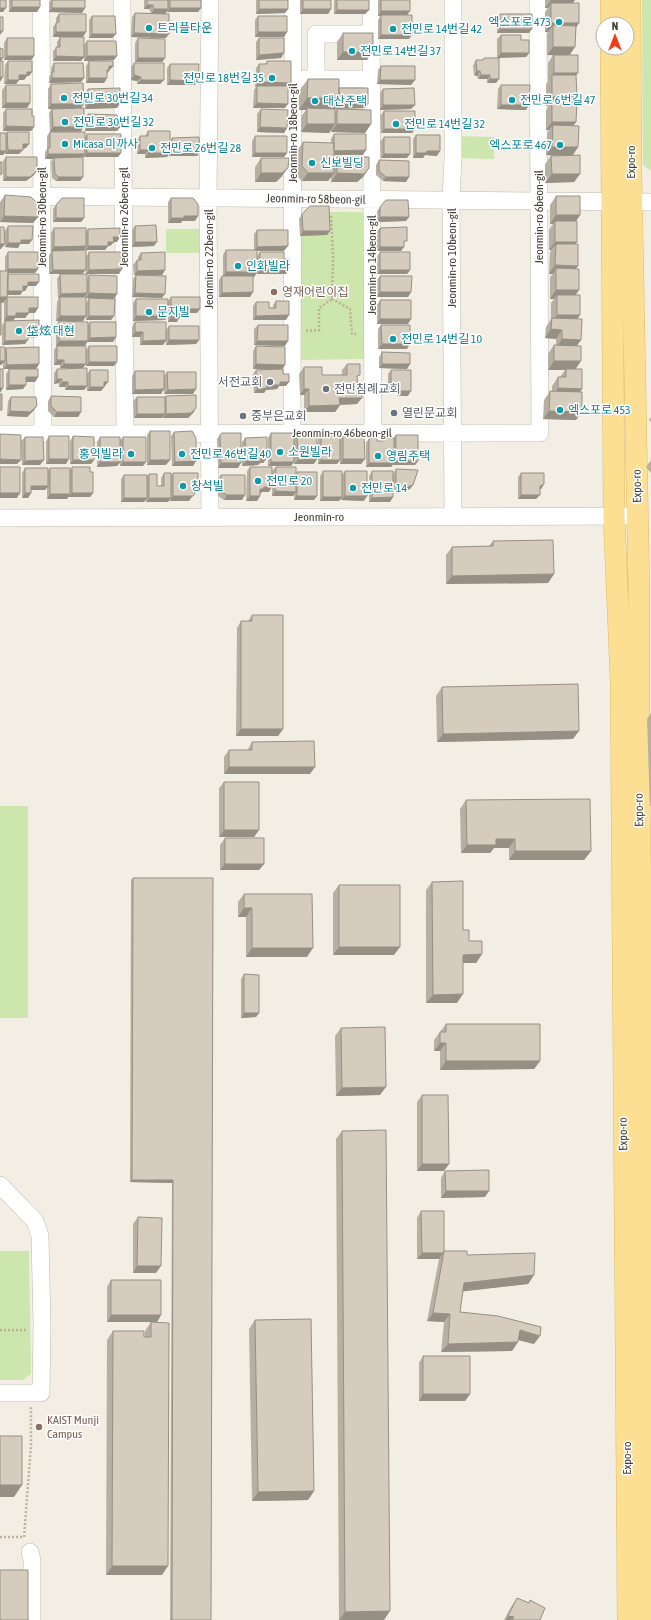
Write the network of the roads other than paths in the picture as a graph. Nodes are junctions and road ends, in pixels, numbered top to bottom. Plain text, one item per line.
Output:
1 (41, 0) edge
2 (122, 0) edge
3 (210, 0) edge
4 (293, 0) edge
5 (372, 0) edge
6 (454, 0) edge
7 (538, 0) edge
8 (611, 0) edge
9 (630, 0) edge
10 (611, 16) edge
11 (372, 34) junction
12 (612, 56) edge
13 (293, 78) junction
14 (316, 78) junction
15 (372, 79) junction
16 (0, 196) edge
17 (42, 196) junction
18 (124, 197) junction
19 (208, 198) junction
20 (292, 199) junction
21 (372, 200) junction
22 (451, 200) junction
23 (539, 201) junction
24 (632, 202) edge
25 (43, 433) junction
26 (126, 433) junction
27 (210, 433) junction
28 (292, 433) junction
29 (373, 433) junction
30 (453, 433) junction
31 (540, 433) joint
32 (0, 434) edge
33 (453, 516) junction
34 (614, 516) junction
35 (637, 516) junction
36 (210, 517) junction
37 (0, 518) edge
38 (645, 595) edge
39 (638, 908) edge
40 (0, 1185) edge
41 (0, 1393) edge
42 (648, 1508) edge
43 (30, 1552) dead end
44 (32, 1620) edge
45 (628, 1620) edge
46 (646, 1620) edge

1 - 17 street, Jeonmin-ro 30beon-gil
2 - 18 street, Jeonmin-ro 26beon-gil
3 - 19 street, Jeonmin-ro 22beon-gil
4 - 13 street, Jeonmin-ro 18beon-gil
5 - 11 street, Jeonmin-ro 14beon-gil
6 - 22 street, Jeonmin-ro 10beon-gil
7 - 23 street, Jeonmin-ro 6beon-gil
8 - 10 main road
9 - 24 main road, Expo-ro
11 - 14 street
11 - 15 street, Jeonmin-ro 14beon-gil
12 - 24 main road, Expo-ro
13 - 14 street
13 - 20 street, Jeonmin-ro 18beon-gil
14 - 15 street
15 - 21 street, Jeonmin-ro 14beon-gil
16 - 17 street, Jeonmin-ro 58beon-gil
17 - 18 street, Jeonmin-ro 58beon-gil
17 - 25 street, Jeonmin-ro 30beon-gil
18 - 19 street, Jeonmin-ro 58beon-gil
18 - 26 street, Jeonmin-ro 26beon-gil
19 - 20 street, Jeonmin-ro 58beon-gil
19 - 27 street, Jeonmin-ro 22beon-gil
20 - 21 street, Jeonmin-ro 58beon-gil
20 - 28 street, Jeonmin-ro 18beon-gil
21 - 22 street, Jeonmin-ro 58beon-gil
21 - 29 street, Jeonmin-ro 14beon-gil
22 - 23 street, Jeonmin-ro 58beon-gil
22 - 30 street, Jeonmin-ro 10beon-gil
23 - 24 street, Jeonmin-ro 58beon-gil
23 - 31 street, Jeonmin-ro 6beon-gil
24 - 34 main road, Expo-ro
24 - 35 main road, Expo-ro
25 - 26 street, Jeonmin-ro 46beon-gil
25 - 32 street, Jeonmin-ro 46beon-gil
26 - 27 street, Jeonmin-ro 46beon-gil
27 - 28 street, Jeonmin-ro 46beon-gil
27 - 36 street, Jeonmin-ro 22beon-gil
28 - 29 street, Jeonmin-ro 46beon-gil
29 - 30 street, Jeonmin-ro 46beon-gil
30 - 31 street, Jeonmin-ro 46beon-gil
30 - 33 street, Jeonmin-ro 10beon-gil
33 - 34 street, Jeonmin-ro
33 - 36 street, Jeonmin-ro
34 - 35 street, Jeonmin-ro
34 - 39 main road, Expo-ro
35 - 38 main road, Expo-ro
36 - 37 street, Jeonmin-ro
38 - 39 main road, Expo-ro
39 - 42 main road, Expo-ro
39 - 45 main road, Expo-ro
40 - 41 street
42 - 46 main road, Expo-ro
43 - 44 street

